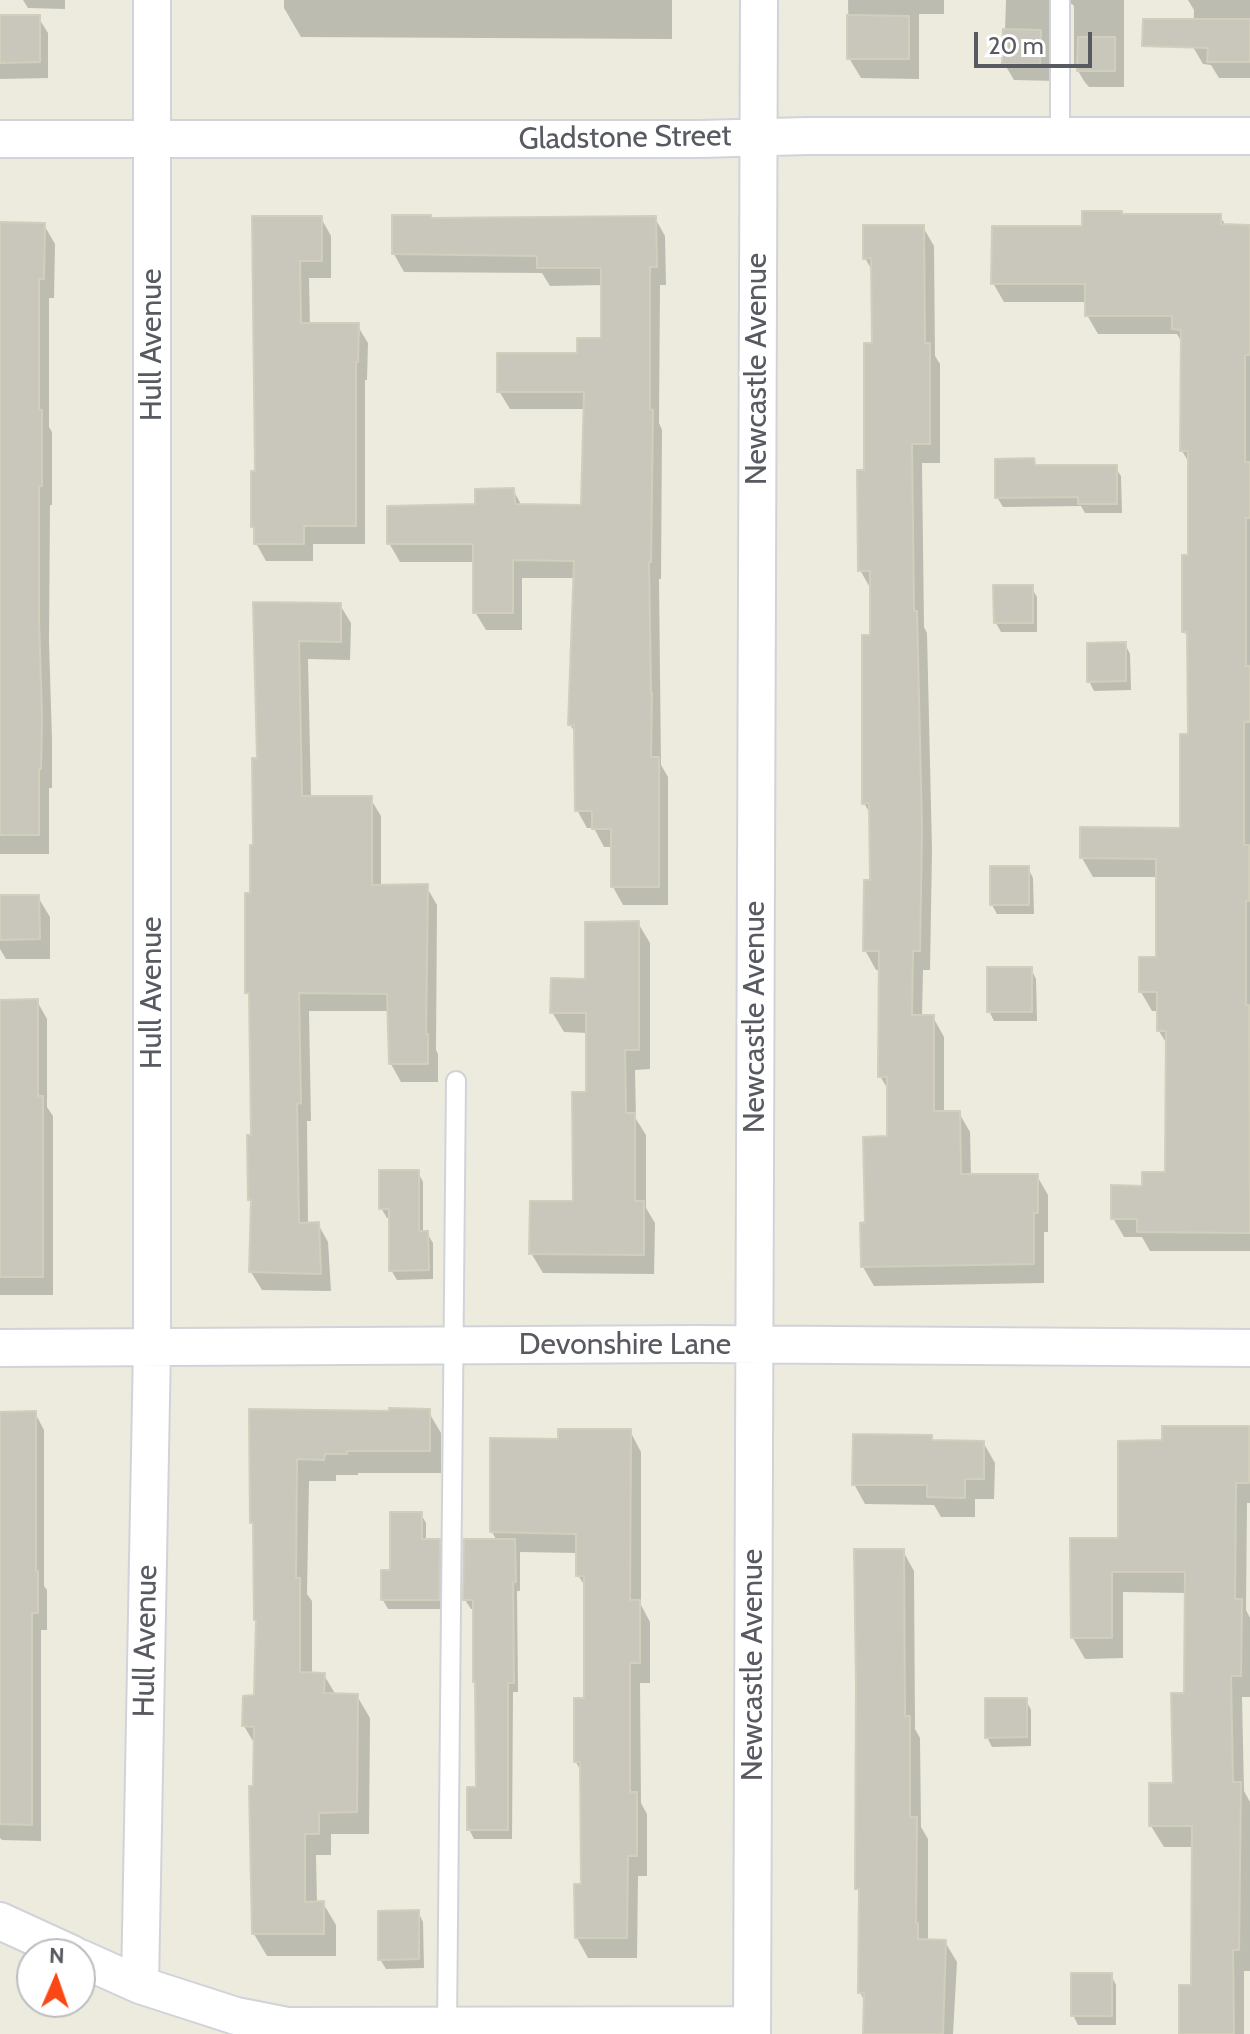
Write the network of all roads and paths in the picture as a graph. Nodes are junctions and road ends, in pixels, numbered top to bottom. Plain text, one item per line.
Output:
1 (152, 0) edge
2 (759, 0) edge
3 (1060, 0) edge
4 (758, 136) junction
5 (1060, 136) junction
6 (1250, 136) edge
7 (0, 139) edge
8 (152, 139) junction
9 (456, 1081) dead end
10 (754, 1344) junction
11 (453, 1345) junction
12 (152, 1347) junction
13 (0, 1348) edge
14 (1250, 1348) edge
15 (0, 1921) edge
16 (37, 1938) edge
17 (96, 1965) edge
18 (140, 1985) junction
19 (447, 2026) junction
20 (752, 2030) edge

1 - 8 street, Hull Avenue
2 - 4 street, Newcastle Avenue
3 - 5 lane
4 - 5 street, Gladstone Street
4 - 8 street, Gladstone Street
4 - 10 street, Newcastle Avenue
5 - 6 street, Gladstone Street
7 - 8 street, Gladstone Street
8 - 12 street, Hull Avenue
9 - 11 lane
10 - 11 street, Devonshire Lane
10 - 14 street, Devonshire Lane
10 - 20 street, Newcastle Avenue
11 - 12 street, Devonshire Lane
11 - 19 lane
12 - 13 street, Devonshire Lane
12 - 18 street, Hull Avenue
15 - 16 street
17 - 18 street
18 - 19 street
19 - 20 street

